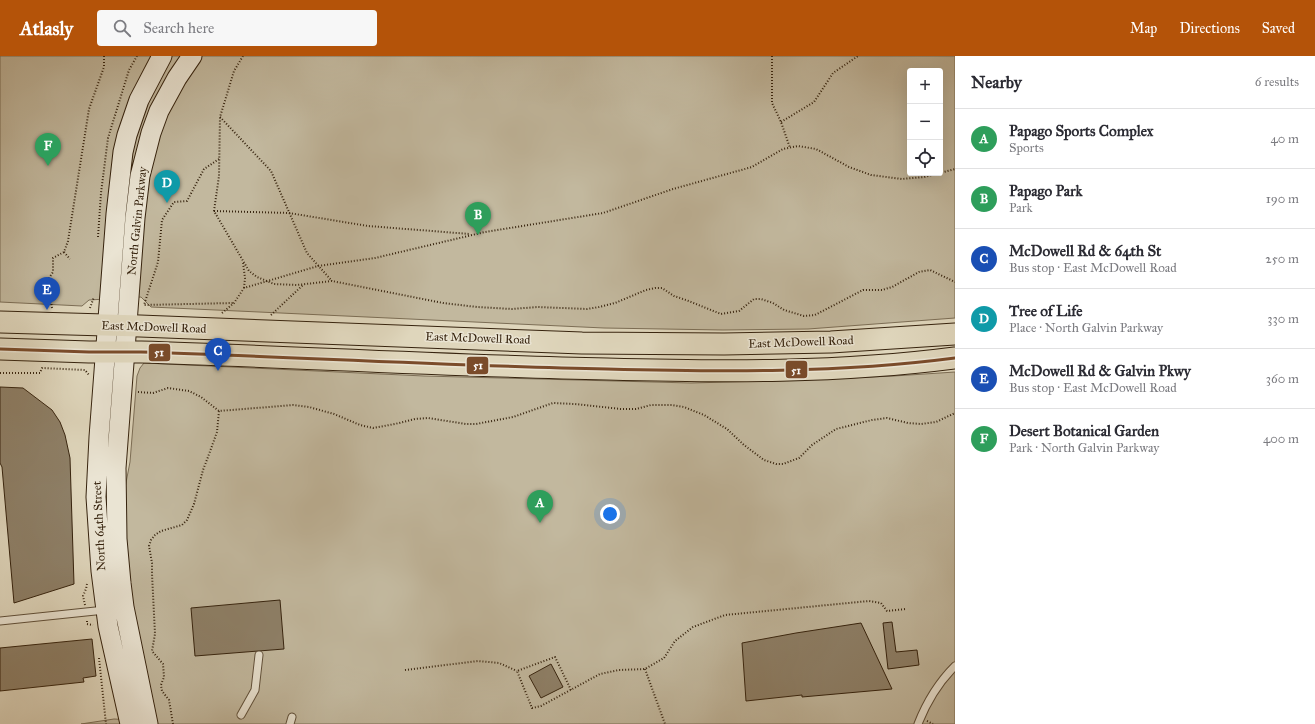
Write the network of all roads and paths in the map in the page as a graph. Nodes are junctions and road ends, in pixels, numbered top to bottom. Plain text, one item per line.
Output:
1 (104, 56) edge
2 (162, 56) edge
3 (192, 56) edge
4 (242, 56) edge
5 (772, 56) edge
6 (858, 56) edge
7 (220, 117) junction
8 (781, 122) junction
9 (790, 148) junction
10 (220, 158) junction
11 (955, 169) edge
12 (214, 211) junction
13 (289, 213) junction
14 (474, 235) junction
15 (64, 252) junction
16 (70, 259) dead end
17 (242, 260) junction
18 (318, 266) junction
19 (332, 281) junction
20 (266, 282) junction
21 (955, 282) edge
22 (304, 284) junction
23 (244, 288) junction
24 (234, 303) junction
25 (52, 312) dead end
26 (222, 313) dead end
27 (270, 316) dead end
28 (0, 322) edge
29 (117, 325) junction
30 (955, 334) edge
31 (0, 349) edge
32 (106, 352) junction
33 (126, 352) junction
34 (955, 358) edge
35 (0, 373) edge
36 (92, 378) dead end
37 (138, 392) dead end
38 (219, 411) junction
39 (955, 413) edge
40 (86, 579) dead end
41 (84, 598) dead end
42 (124, 607) junction
43 (906, 609) dead end
44 (106, 610) junction
45 (0, 621) edge
46 (87, 621) dead end
47 (96, 627) dead end
48 (98, 653) dead end
49 (259, 655) dead end
50 (955, 666) edge
51 (645, 669) junction
52 (405, 670) dead end
53 (517, 671) junction
54 (571, 690) dead end
55 (241, 714) dead end
56 (106, 724) edge
57 (130, 724) edge
58 (148, 724) edge
59 (173, 724) edge
60 (665, 724) edge
61 (918, 724) edge

1 - 15 path
2 - 29 main road, North Galvin Parkway
3 - 29 main road, North Galvin Parkway
4 - 7 path
5 - 8 path
6 - 8 path
7 - 10 path
7 - 13 path
8 - 9 path
9 - 11 path
9 - 14 path
10 - 12 path
10 - 24 path
12 - 13 path
12 - 17 path
13 - 14 path
13 - 18 path
14 - 18 path
15 - 16 path
15 - 25 path
17 - 20 path
17 - 23 path
18 - 19 path
18 - 20 path
19 - 21 path
19 - 22 path
20 - 22 path
20 - 23 path
22 - 27 path
23 - 24 path
24 - 26 path
28 - 29 main road, East McDowell Road
29 - 30 main road, East McDowell Road
29 - 32 main road, North 64th Street
29 - 33 main road, North 64th Street
31 - 32 main road
32 - 33 main road
32 - 44 main road, North 64th Street
33 - 34 main road
33 - 42 main road, North 64th Street
35 - 36 path
37 - 38 path
38 - 39 path
38 - 59 path
40 - 41 path
42 - 44 main road
42 - 58 main road, North 64th Street
43 - 51 path
44 - 45 lane
44 - 57 main road, North 64th Street
46 - 47 path
48 - 56 path
49 - 55 lane
50 - 61 lane
51 - 53 path
51 - 60 path
52 - 53 path
53 - 54 path

